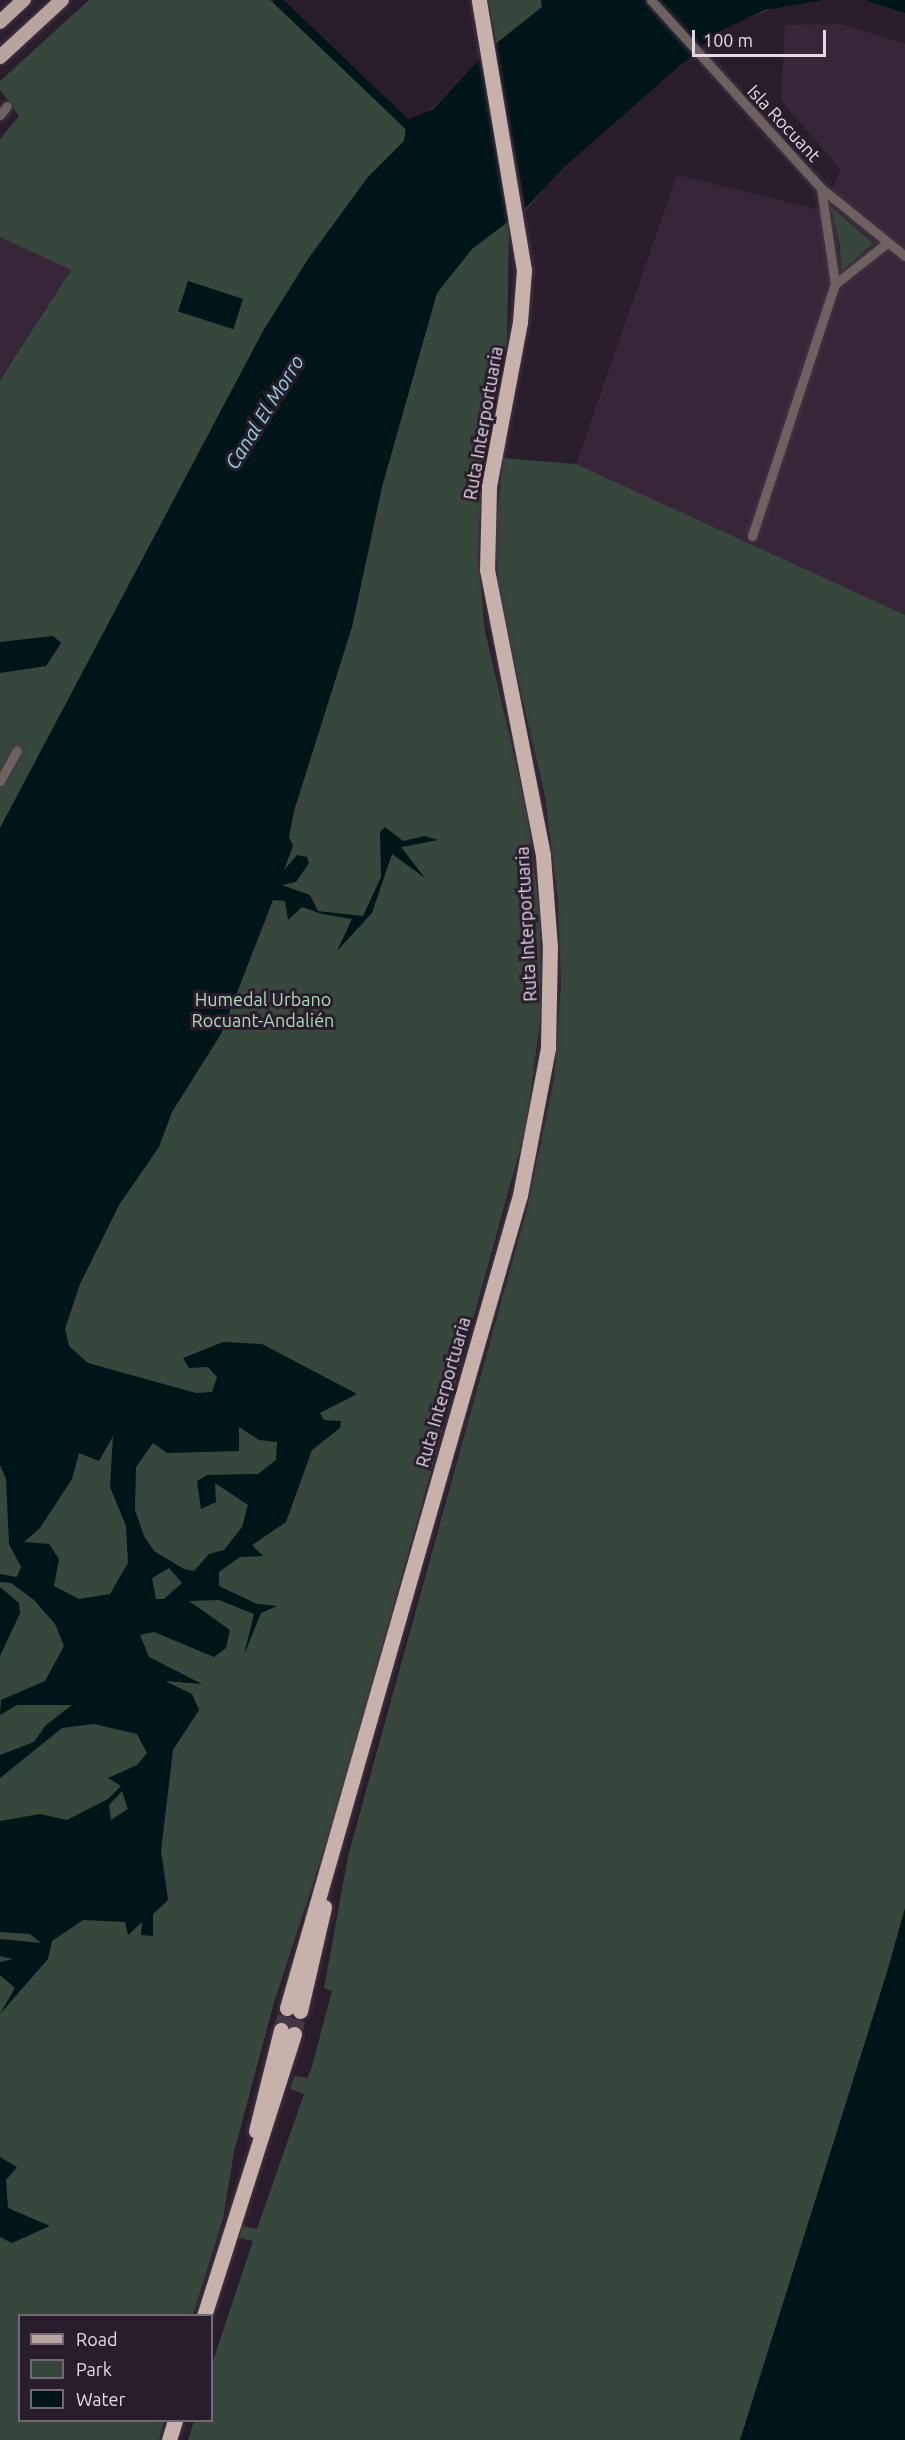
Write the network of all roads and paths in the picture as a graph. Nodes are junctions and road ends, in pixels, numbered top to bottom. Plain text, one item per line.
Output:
1 (24, 0) edge
2 (62, 0) edge
3 (651, 0) edge
4 (479, 5) edge
5 (0, 22) edge
6 (0, 57) edge
7 (7, 106) dead end
8 (0, 115) edge
9 (821, 188) junction
10 (886, 243) junction
11 (905, 256) edge
12 (836, 284) junction
13 (752, 536) dead end
14 (16, 750) dead end
15 (0, 781) edge
16 (294, 2010) tunnel mouth
17 (287, 2032) tunnel mouth
18 (205, 2314) edge
19 (175, 2422) edge
20 (169, 2440) edge

1 - 5 main road
2 - 6 main road
3 - 9 street, Isla Rocuant
4 - 16 highway, Ruta Interportuaria
7 - 8 street
9 - 10 street, Isla Rocuant
9 - 12 street
10 - 11 street, Isla Rocuant
10 - 12 street
12 - 13 street
14 - 15 street
17 - 18 highway
19 - 20 highway

